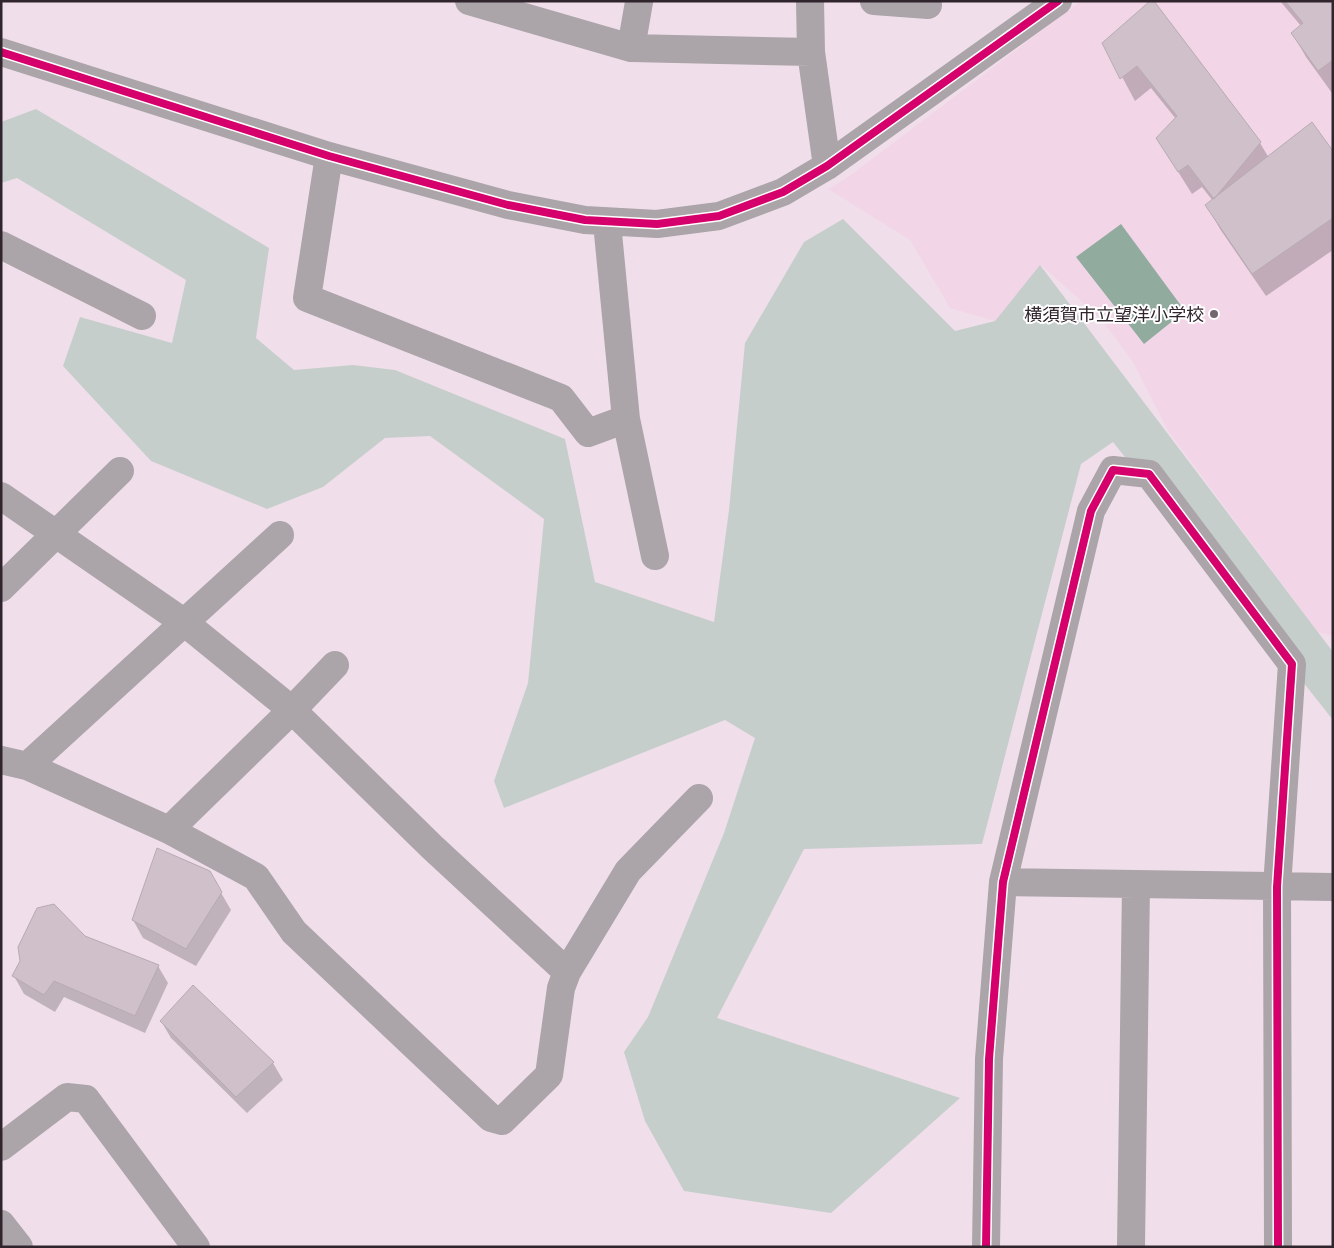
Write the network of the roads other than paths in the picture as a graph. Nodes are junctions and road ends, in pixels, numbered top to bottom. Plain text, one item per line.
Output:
1 (810, 1) edge
2 (874, 1) edge
3 (1058, 1) edge
4 (639, 2) edge
5 (478, 3) edge
6 (928, 5) dead end
7 (631, 48) junction
8 (1, 52) edge
9 (811, 52) junction
10 (329, 156) junction
11 (827, 166) junction
12 (607, 222) junction
13 (1, 245) edge
14 (142, 316) dead end
15 (626, 419) junction
16 (120, 471) dead end
17 (1, 496) edge
18 (280, 535) dead end
19 (56, 536) junction
20 (655, 556) dead end
21 (1, 588) edge
22 (185, 623) junction
23 (335, 665) dead end
24 (292, 710) junction
25 (14, 763) edge
26 (699, 798) dead end
27 (169, 830) junction
28 (1003, 882) junction
29 (1136, 885) junction
30 (1277, 887) junction
31 (1333, 888) edge
32 (567, 972) junction
33 (1, 1147) edge
34 (1, 1224) edge
35 (19, 1247) edge
36 (196, 1247) edge
37 (986, 1247) edge
38 (1131, 1247) edge
39 (1278, 1247) edge

1 - 9 street
2 - 6 street
3 - 11 street
4 - 7 street
5 - 7 street
7 - 9 street
8 - 10 street
9 - 11 street
10 - 12 street
10 - 15 street
11 - 12 street
12 - 15 street
13 - 14 street
15 - 20 street
16 - 19 street
17 - 19 street
18 - 22 street
19 - 21 street
19 - 22 street
22 - 24 street
22 - 25 street
23 - 24 street
24 - 27 street
24 - 32 street
25 - 27 street
26 - 32 street
27 - 32 street
28 - 29 street
28 - 30 street
28 - 37 street
29 - 30 street
29 - 38 street
30 - 31 street
30 - 39 street
33 - 36 street
34 - 35 street

